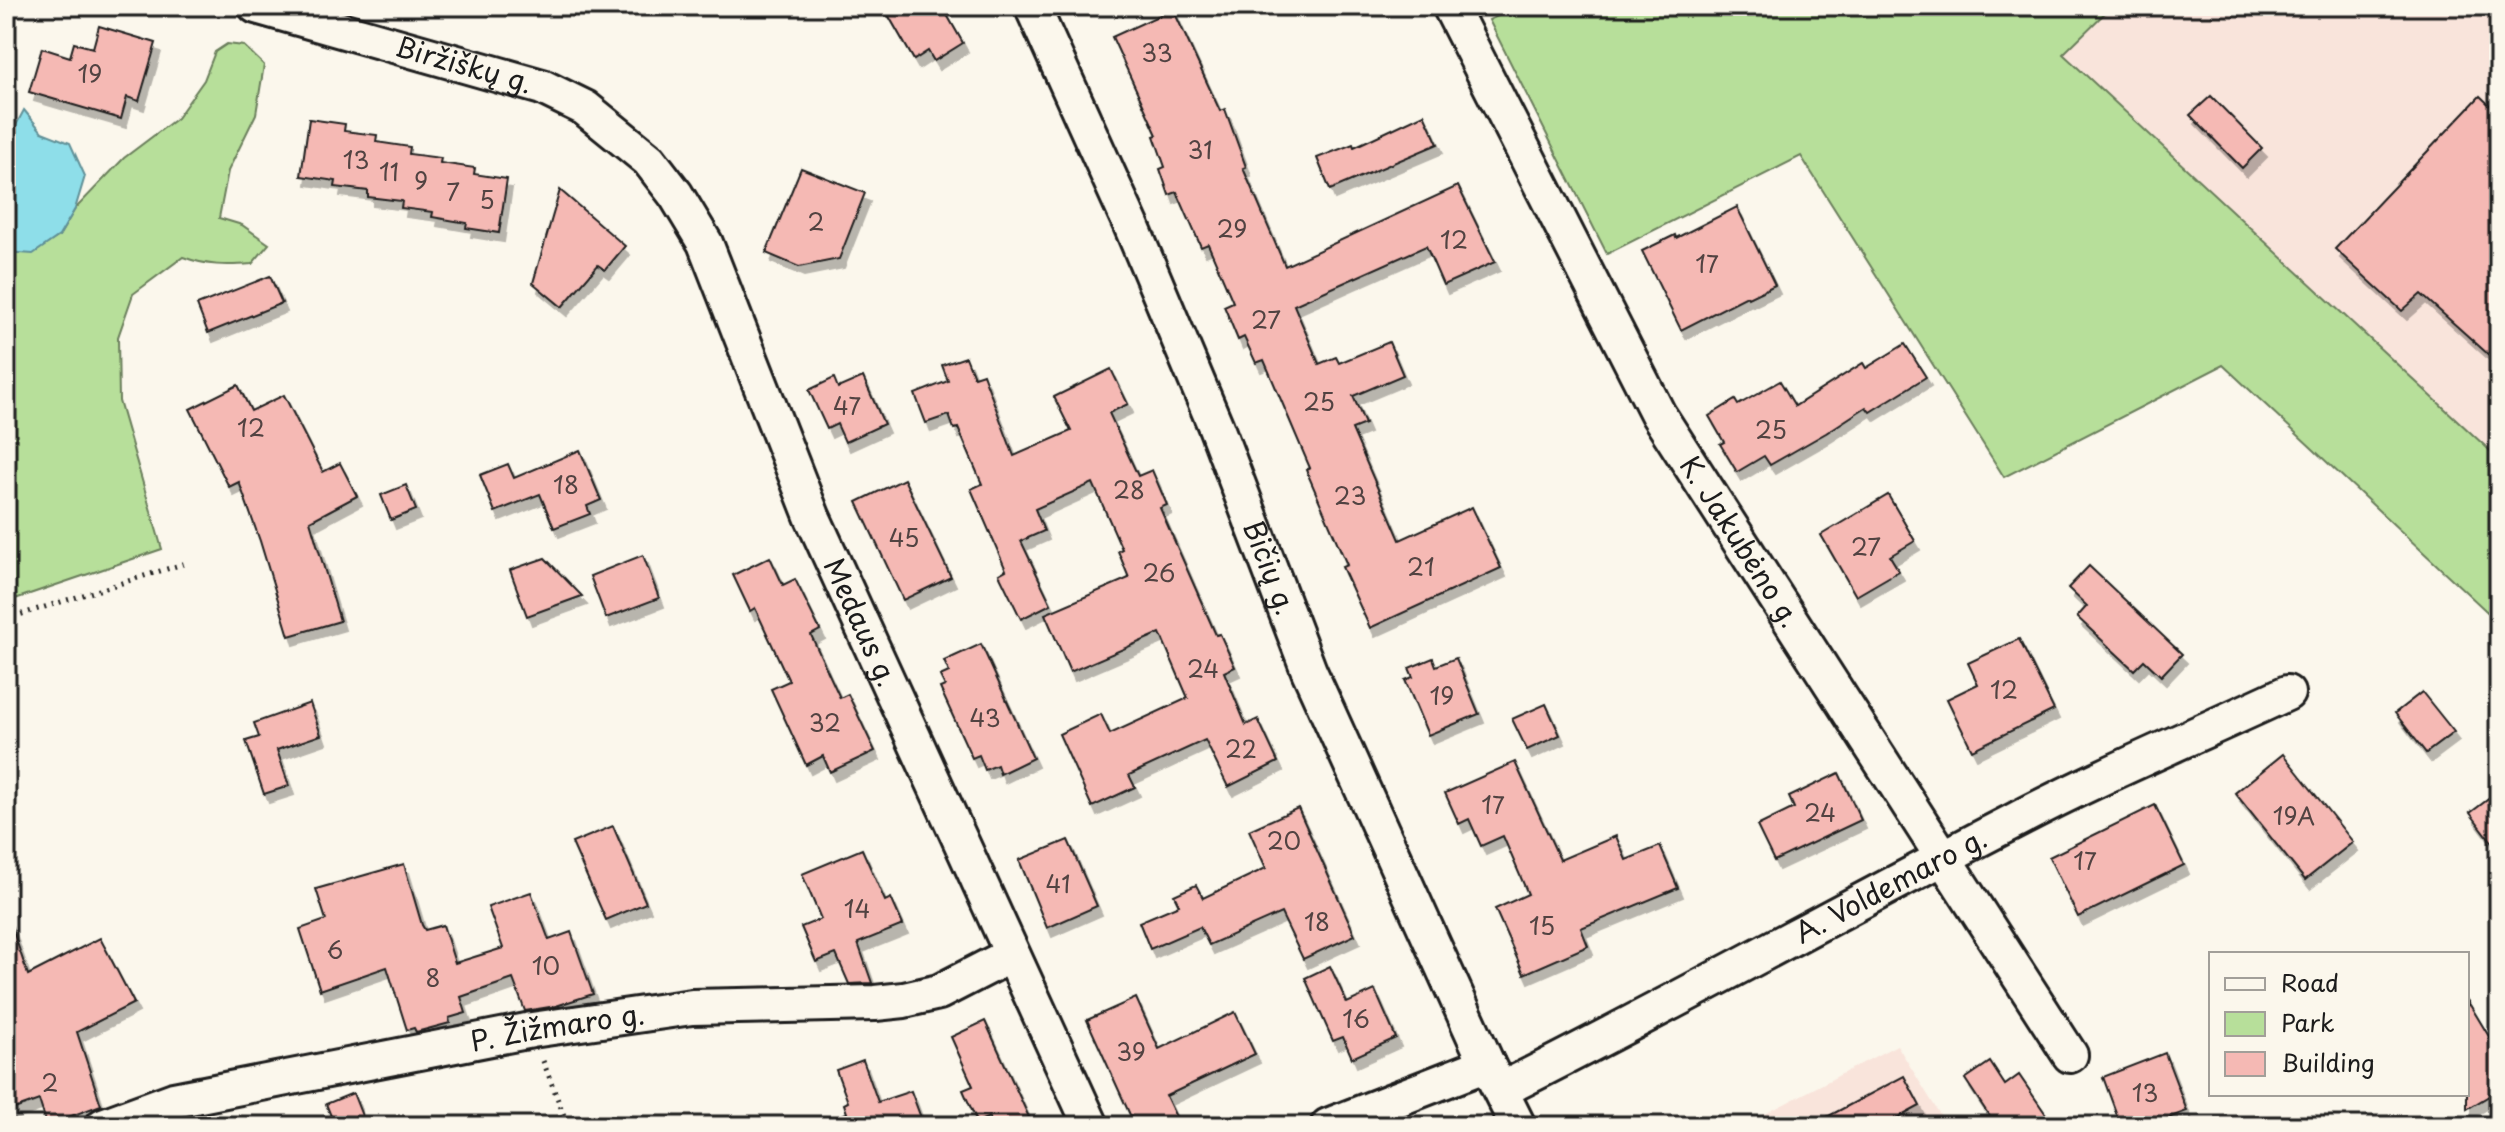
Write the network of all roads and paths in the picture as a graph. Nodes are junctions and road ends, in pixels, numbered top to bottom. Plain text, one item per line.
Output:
1 (256, 6) edge
2 (1032, 6) edge
3 (1450, 6) edge
4 (617, 132) joint
5 (186, 563) dead end
6 (6, 619) edge
7 (2287, 693) dead end
8 (1944, 859) junction
9 (1011, 955) junction
10 (532, 1030) junction
11 (2070, 1055) dead end
12 (1494, 1077) junction
13 (103, 1126) edge
14 (568, 1126) edge
15 (1091, 1126) edge
16 (1328, 1126) edge
17 (1518, 1126) edge

1 - 4 street, Biržiškų g.
2 - 12 street, Bičių g.
3 - 8 street, K. Jakubėno g.
4 - 9 street, Medaus g.
5 - 6 path
7 - 8 street, A. Voldemaro g.
8 - 11 street, K. Jakubėno g.
8 - 12 street, A. Voldemaro g.
9 - 10 street, P. Žižmaro g.
9 - 15 street, Medaus g.
10 - 13 street, P. Žižmaro g.
10 - 14 path
12 - 16 street, A. Voldemaro g.
12 - 17 street, Bičių g.

